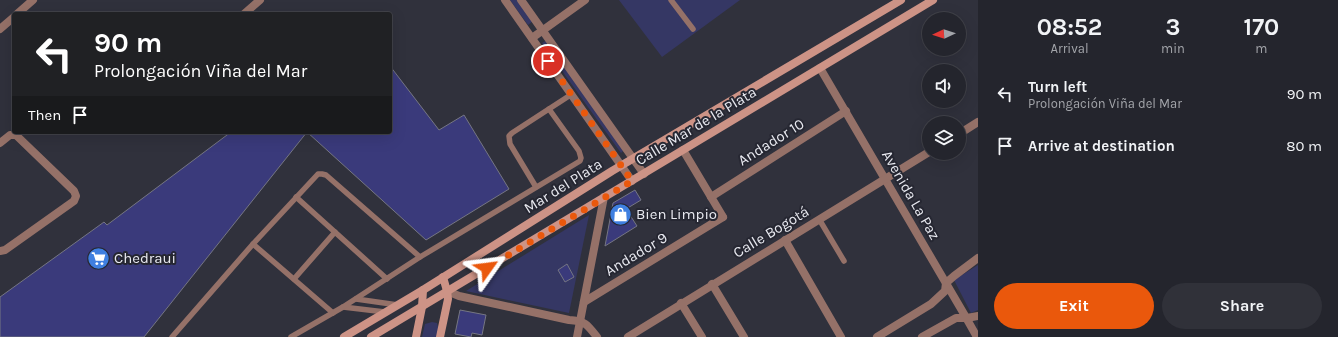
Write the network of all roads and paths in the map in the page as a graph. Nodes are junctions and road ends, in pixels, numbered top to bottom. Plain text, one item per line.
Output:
1 (33, 0) edge
2 (260, 0) edge
3 (505, 0) edge
4 (521, 0) edge
5 (585, 0) edge
6 (671, 0) edge
7 (901, 0) edge
8 (933, 0) edge
9 (19, 12) edge
10 (246, 12) edge
11 (12, 19) edge
12 (0, 29) edge
13 (693, 29) dead end
14 (543, 31) junction
15 (532, 38) junction
16 (820, 68) junction
17 (572, 94) junction
18 (549, 109) junction
19 (846, 111) junction
20 (978, 122) edge
21 (966, 130) edge
22 (0, 143) edge
23 (683, 150) junction
24 (922, 156) edge
25 (633, 159) junction
26 (622, 165) junction
27 (644, 174) junction
28 (885, 178) junction
29 (632, 181) junction
30 (536, 187) junction
31 (296, 197) junction
32 (711, 197) junction
33 (604, 198) junction
34 (818, 219) junction
35 (335, 232) junction
36 (785, 240) junction
37 (253, 244) junction
38 (0, 251) edge
39 (420, 257) junction
40 (978, 258) edge
41 (844, 261) dead end
42 (443, 277) junction
43 (294, 279) junction
44 (387, 279) junction
45 (946, 283) junction
46 (712, 284) junction
47 (423, 290) junction
48 (447, 291) junction
49 (356, 299) junction
50 (584, 302) junction
51 (682, 304) junction
52 (398, 305) junction
53 (343, 307) junction
54 (422, 307) junction
55 (386, 312) junction
56 (333, 313) junction
57 (978, 316) edge
58 (967, 318) junction
59 (569, 320) junction
60 (580, 321) junction
61 (580, 335) edge
62 (172, 337) edge
63 (291, 337) edge
64 (344, 337) edge
65 (371, 337) edge
66 (416, 337) edge
67 (440, 337) edge
68 (596, 337) edge
69 (628, 337) edge
70 (702, 337) edge
71 (744, 337) edge
72 (841, 337) edge
73 (877, 337) edge
74 (922, 337) edge
75 (977, 337) edge

1 - 9 street
2 - 10 street
3 - 15 street
4 - 14 street
5 - 14 street
6 - 13 lane
7 - 25 main road, Mar del Plata
8 - 16 main road, Calle Mar de la Plata
11 - 12 street
14 - 15 street
14 - 25 street
15 - 17 street
16 - 19 street, Avenida La Paz
16 - 23 main road, Calle Mar de la Plata
17 - 18 lane
17 - 26 street
18 - 30 lane
18 - 30 lane
19 - 28 street, Avenida La Paz
19 - 32 street, Andador 10
20 - 21 street
22 - 38 street
23 - 27 main road, Calle Mar de la Plata
23 - 32 street
24 - 28 street, Calle Bogotá
25 - 26 main road, Mar del Plata
25 - 27 street
26 - 29 street
26 - 42 main road, Mar del Plata
27 - 29 main road, Calle Mar de la Plata
28 - 34 street, Calle Bogotá
28 - 45 street, Avenida La Paz
29 - 33 main road, Calle Mar de la Plata
30 - 39 lane
31 - 35 lane
31 - 37 lane
31 - 39 lane
32 - 50 street, Andador 9
33 - 48 main road, Calle Mar de la Plata
33 - 50 street
34 - 36 street, Calle Bogotá
34 - 41 lane
35 - 43 lane
35 - 44 lane
36 - 46 street, Calle Bogotá
36 - 72 street
37 - 43 lane
37 - 62 lane
39 - 44 lane
40 - 45 street
42 - 47 main road, Mar del Plata
42 - 48 main road
43 - 56 lane
44 - 49 lane
45 - 58 street, Avenida La Paz
45 - 73 street
46 - 51 street, Calle Bogotá
46 - 71 street
47 - 52 main road, Mar del Plata
47 - 54 main road
48 - 54 main road, Calle Mar de la Plata
48 - 59 street
48 - 67 main road
49 - 52 lane
49 - 53 lane
50 - 60 street
51 - 69 street, Calle Bogotá
51 - 70 street
52 - 55 main road, Mar del Plata
53 - 55 lane
53 - 56 lane
54 - 65 main road, Calle Mar de la Plata
54 - 66 main road
55 - 64 main road, Mar del Plata
56 - 63 lane
57 - 58 street
58 - 74 street
58 - 75 street, Avenida La Paz
59 - 60 street
59 - 61 street
60 - 61 street
60 - 68 street

